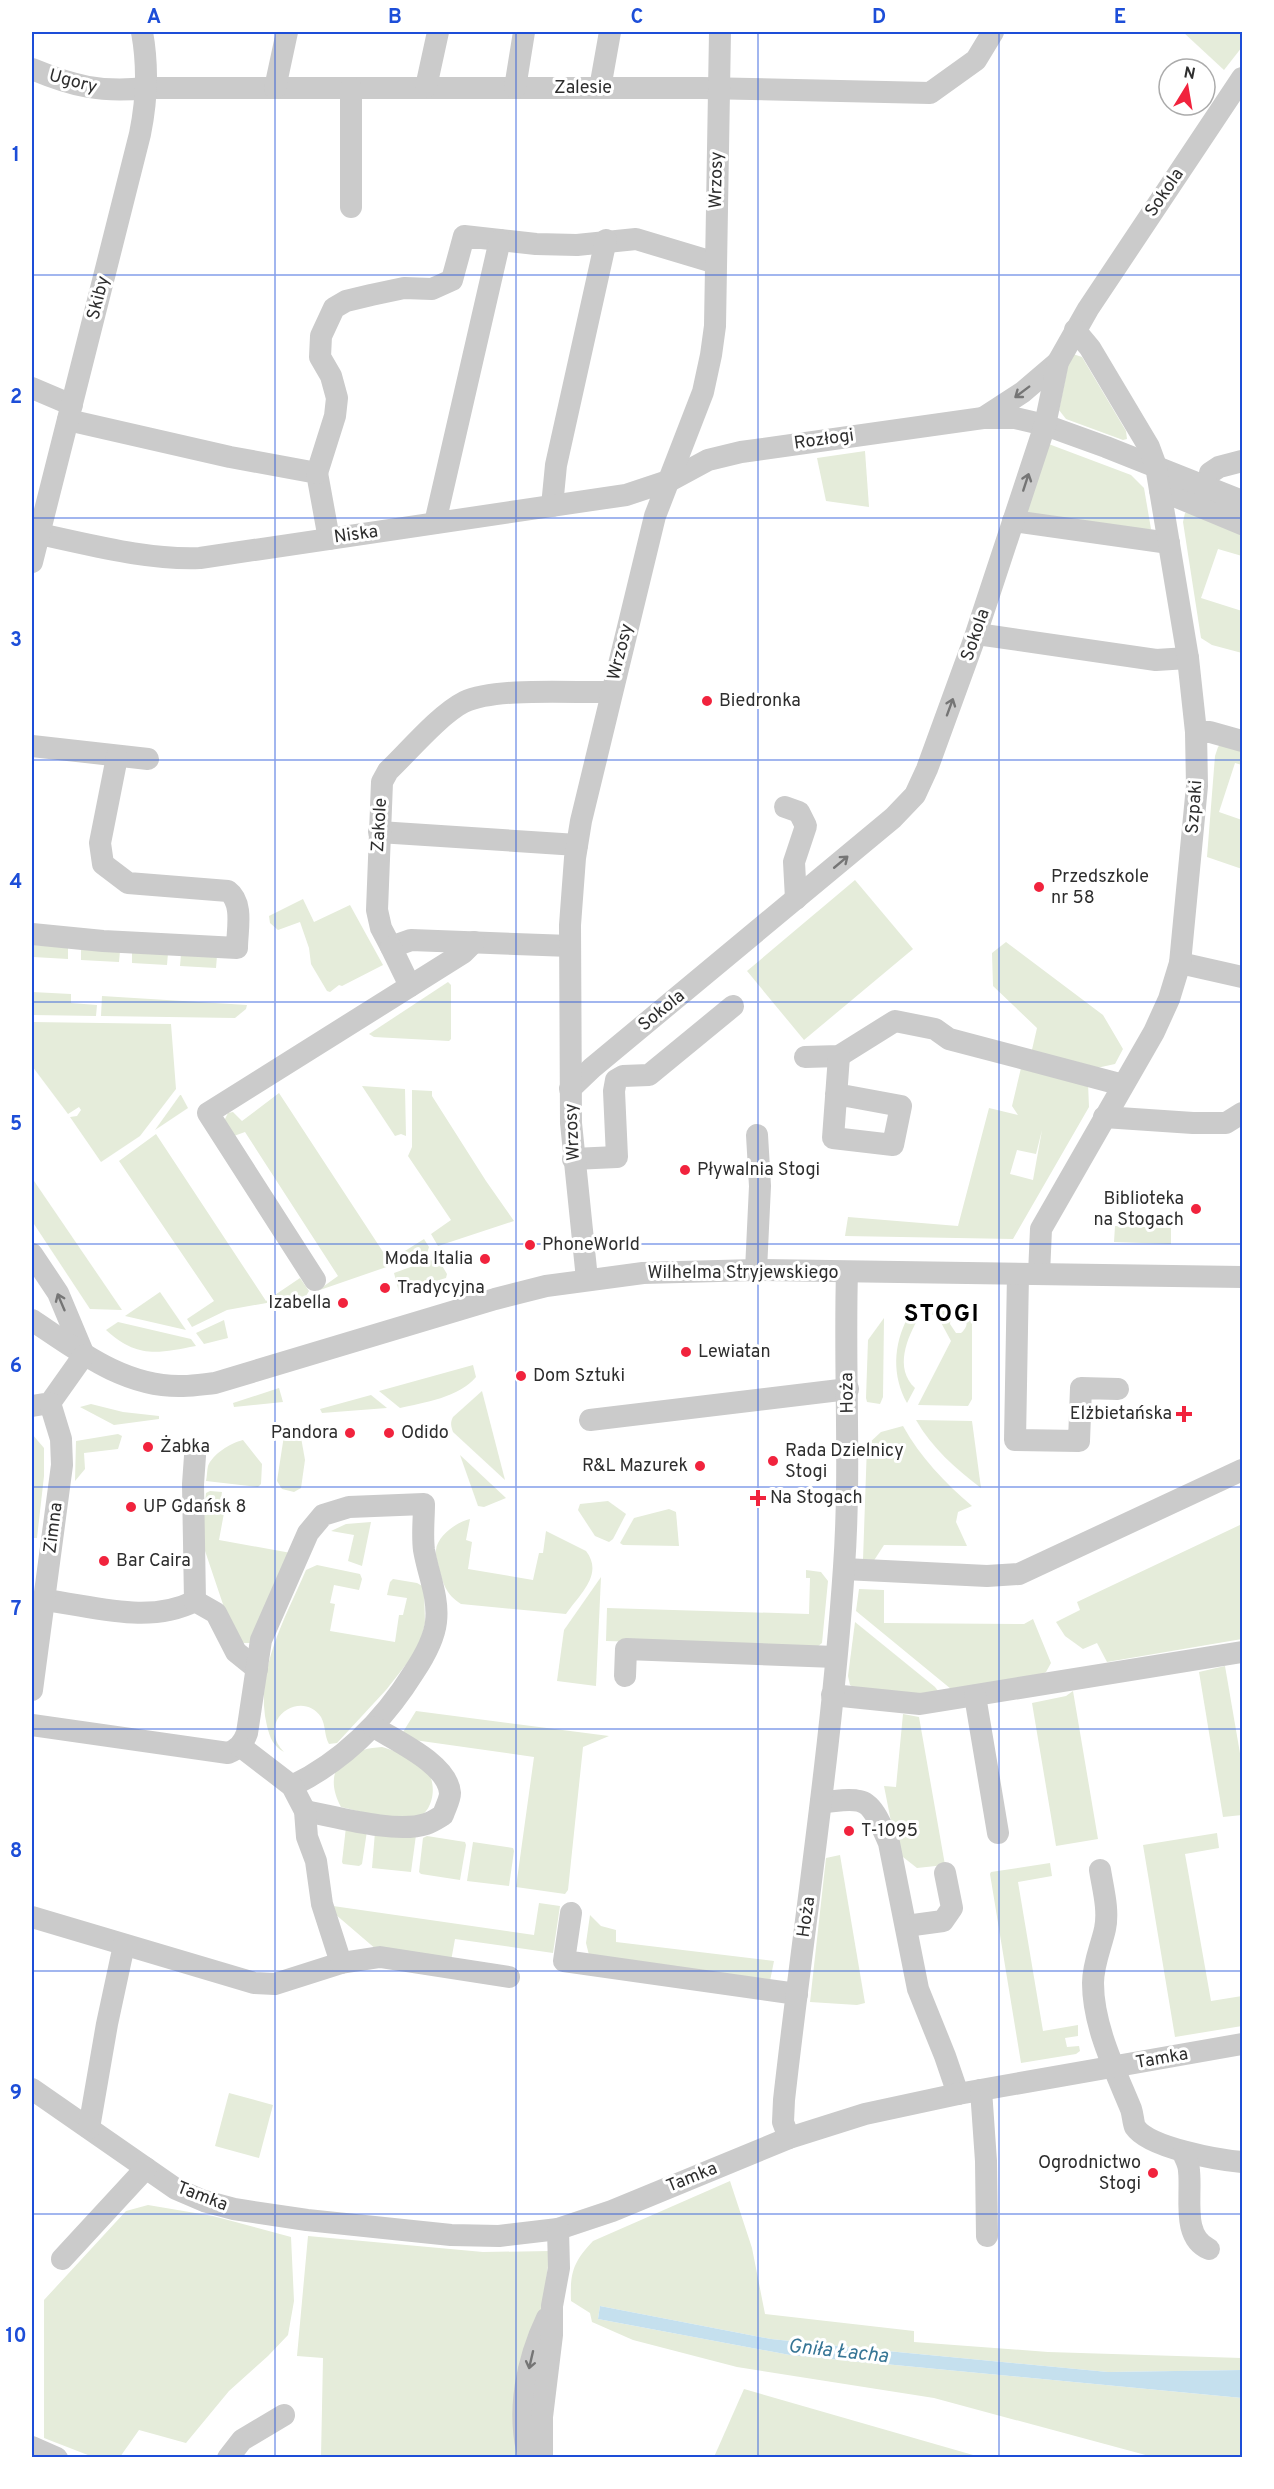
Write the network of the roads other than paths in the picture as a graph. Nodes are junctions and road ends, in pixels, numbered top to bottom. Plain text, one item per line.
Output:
1 (142, 32) edge
2 (286, 32) edge
3 (438, 32) edge
4 (524, 32) edge
5 (610, 32) edge
6 (720, 32) edge
7 (993, 32) edge
8 (33, 77) edge
9 (1242, 78) edge
10 (426, 87) junction
11 (146, 88) junction
12 (275, 88) junction
13 (351, 88) junction
14 (515, 88) junction
15 (600, 88) junction
16 (718, 88) junction
17 (351, 207) dead end
18 (500, 240) junction
19 (606, 240) junction
20 (716, 263) junction
21 (1076, 330) junction
22 (1058, 362) junction
23 (32, 388) edge
24 (70, 413) junction
25 (983, 418) junction
26 (1045, 425) junction
27 (1242, 461) edge
28 (1156, 466) junction
29 (317, 473) junction
30 (1210, 473) dead end
31 (671, 480) junction
32 (1160, 490) junction
33 (1242, 501) edge
34 (552, 506) junction
35 (1013, 521) junction
36 (435, 524) junction
37 (1242, 524) edge
38 (39, 534) junction
39 (329, 539) junction
40 (1169, 543) junction
41 (32, 562) edge
42 (976, 634) junction
43 (1188, 658) junction
44 (611, 692) junction
45 (1196, 732) junction
46 (1242, 741) edge
47 (32, 746) edge
48 (117, 757) junction
49 (148, 759) dead end
50 (785, 807) dead end
51 (379, 832) junction
52 (577, 845) junction
53 (796, 899) junction
54 (32, 934) edge
55 (474, 942) junction
56 (570, 946) junction
57 (391, 947) junction
58 (1180, 963) junction
59 (1242, 977) edge
60 (410, 986) junction
61 (733, 1006) dead end
62 (838, 1056) junction
63 (806, 1057) dead end
64 (1123, 1085) junction
65 (570, 1089) junction
66 (836, 1094) dead end
67 (1242, 1113) edge
68 (1104, 1117) junction
69 (757, 1135) dead end
70 (573, 1159) junction
71 (32, 1254) edge
72 (756, 1270) junction
73 (847, 1272) junction
74 (1028, 1274) junction
75 (1242, 1277) edge
76 (315, 1280) dead end
77 (587, 1280) junction
78 (32, 1320) edge
79 (84, 1355) junction
80 (848, 1389) junction
81 (1118, 1389) dead end
82 (40, 1404) edge
83 (590, 1420) dead end
84 (195, 1456) dead end
85 (1242, 1470) edge
86 (844, 1569) junction
87 (44, 1600) junction
88 (195, 1601) junction
89 (1242, 1652) edge
90 (835, 1657) junction
91 (257, 1669) junction
92 (625, 1676) dead end
93 (32, 1690) edge
94 (832, 1695) junction
95 (975, 1696) junction
96 (32, 1725) edge
97 (374, 1727) junction
98 (240, 1746) junction
99 (292, 1786) junction
100 (821, 1802) junction
101 (305, 1811) junction
102 (998, 1833) dead end
103 (1100, 1870) dead end
104 (945, 1873) dead end
105 (571, 1913) dead end
106 (32, 1917) edge
107 (906, 1926) junction
108 (124, 1945) junction
109 (341, 1963) junction
110 (509, 1977) dead end
111 (797, 1994) junction
112 (1242, 2044) edge
113 (1113, 2068) junction
114 (32, 2089) edge
115 (981, 2090) junction
116 (958, 2094) junction
117 (89, 2128) junction
118 (789, 2138) junction
119 (1183, 2152) junction
120 (1242, 2162) edge
121 (146, 2168) junction
122 (558, 2229) junction
123 (987, 2236) dead end
124 (1209, 2249) dead end
125 (62, 2259) dead end
126 (552, 2306) junction
127 (284, 2415) dead end
128 (32, 2447) edge
129 (57, 2457) edge
130 (228, 2457) edge
131 (529, 2457) edge
132 (542, 2457) edge

1 - 11 street, Skiby
2 - 12 street
3 - 10 street
4 - 14 street
5 - 15 street
6 - 16 street, Wrzosy
7 - 16 street, Zalesie
8 - 11 street, Ugory
9 - 21 street, Sokola
10 - 13 street, Zalesie
10 - 14 street, Zalesie
11 - 12 street, Zalesie
11 - 24 street, Skiby
12 - 13 street, Zalesie
13 - 17 street
14 - 15 street, Zalesie
15 - 16 street, Zalesie
16 - 20 street, Wrzosy
18 - 19 street
18 - 29 street
18 - 36 street
19 - 20 street
19 - 34 street
20 - 31 street, Wrzosy
21 - 22 street, Sokola
21 - 28 street, Szpaki
22 -> 25 street, Rozłogi
22 - 26 street, Sokola
23 - 24 street
24 - 29 street
24 - 38 street, Skiby
25 - 26 street, Rozłogi
25 - 31 street, Rozłogi
26 - 28 street, Rozłogi
35 -> 26 street, Sokola
27 - 30 street
28 - 32 street, Szpaki
28 - 33 street, Rozłogi
29 - 39 street
31 - 34 street, Niska
31 - 44 street, Wrzosy
32 - 37 street
32 - 40 street, Szpaki
34 - 36 street, Niska
35 - 40 street
35 - 42 street, Sokola
36 - 39 street, Niska
38 - 39 street, Niska
38 - 41 street, Skiby
40 - 43 street, Szpaki
42 - 43 street
53 -> 42 street, Sokola
43 - 45 street, Szpaki
44 - 51 street, Zakole
44 - 52 street, Wrzosy
45 - 46 street
45 - 58 street, Szpaki
47 - 48 street
48 - 49 street
48 - 54 street
50 - 53 street
51 - 52 street
51 - 57 street, Zakole
52 - 56 street, Wrzosy
53 - 65 street, Sokola
55 - 56 street
55 - 57 street
55 - 60 street
56 - 65 street, Wrzosy
57 - 60 street, Zakole
58 - 59 street
58 - 64 street, Szpaki
60 - 76 street
61 - 70 street
62 - 63 street
62 - 64 street
62 - 66 street
64 - 68 street, Szpaki
65 - 70 street, Wrzosy
67 - 68 street
68 - 74 street, Szpaki
69 - 72 street
70 - 77 street, Wrzosy
79 -> 71 street
72 - 73 street, Wilhelma Stryjewskiego
72 - 77 street, Wilhelma Stryjewskiego
73 - 74 street, Wilhelma Stryjewskiego
73 - 80 street, Hoża
74 - 75 street, Wilhelma Stryjewskiego
74 - 81 street, Szpaki
77 - 79 street, Wilhelma Stryjewskiego
78 - 79 street, Wilhelma Stryjewskiego
79 - 82 street
80 - 83 street
80 - 86 street, Hoża
82 - 87 street, Zimna
84 - 88 street
85 - 86 street
86 - 90 street, Hoża
87 - 88 street
87 - 93 street, Zimna
88 - 91 street
89 - 95 street
90 - 92 street
90 - 94 street, Hoża
91 - 97 street
91 - 98 street
94 - 95 street
94 - 100 street, Hoża
95 - 102 street
96 - 98 street
97 - 99 street
97 - 101 street
98 - 99 street
99 - 101 street
100 - 107 street
100 - 111 street, Hoża
101 - 109 street
103 - 113 street
104 - 107 street
105 - 111 street
106 - 108 street
107 - 116 street
108 - 109 street
108 - 117 street
109 - 110 street
111 - 118 street, Hoża
112 - 113 street, Tamka
113 - 115 street, Tamka
113 - 119 street
114 - 117 street, Tamka
115 - 116 street, Tamka
115 - 123 street
116 - 118 street, Tamka
117 - 121 street, Tamka
118 - 122 street, Tamka
119 - 120 street
119 - 124 street
121 - 122 street, Tamka
121 - 125 street
122 - 126 street
126 -> 131 street
126 - 132 street
127 - 130 street
128 - 129 street

